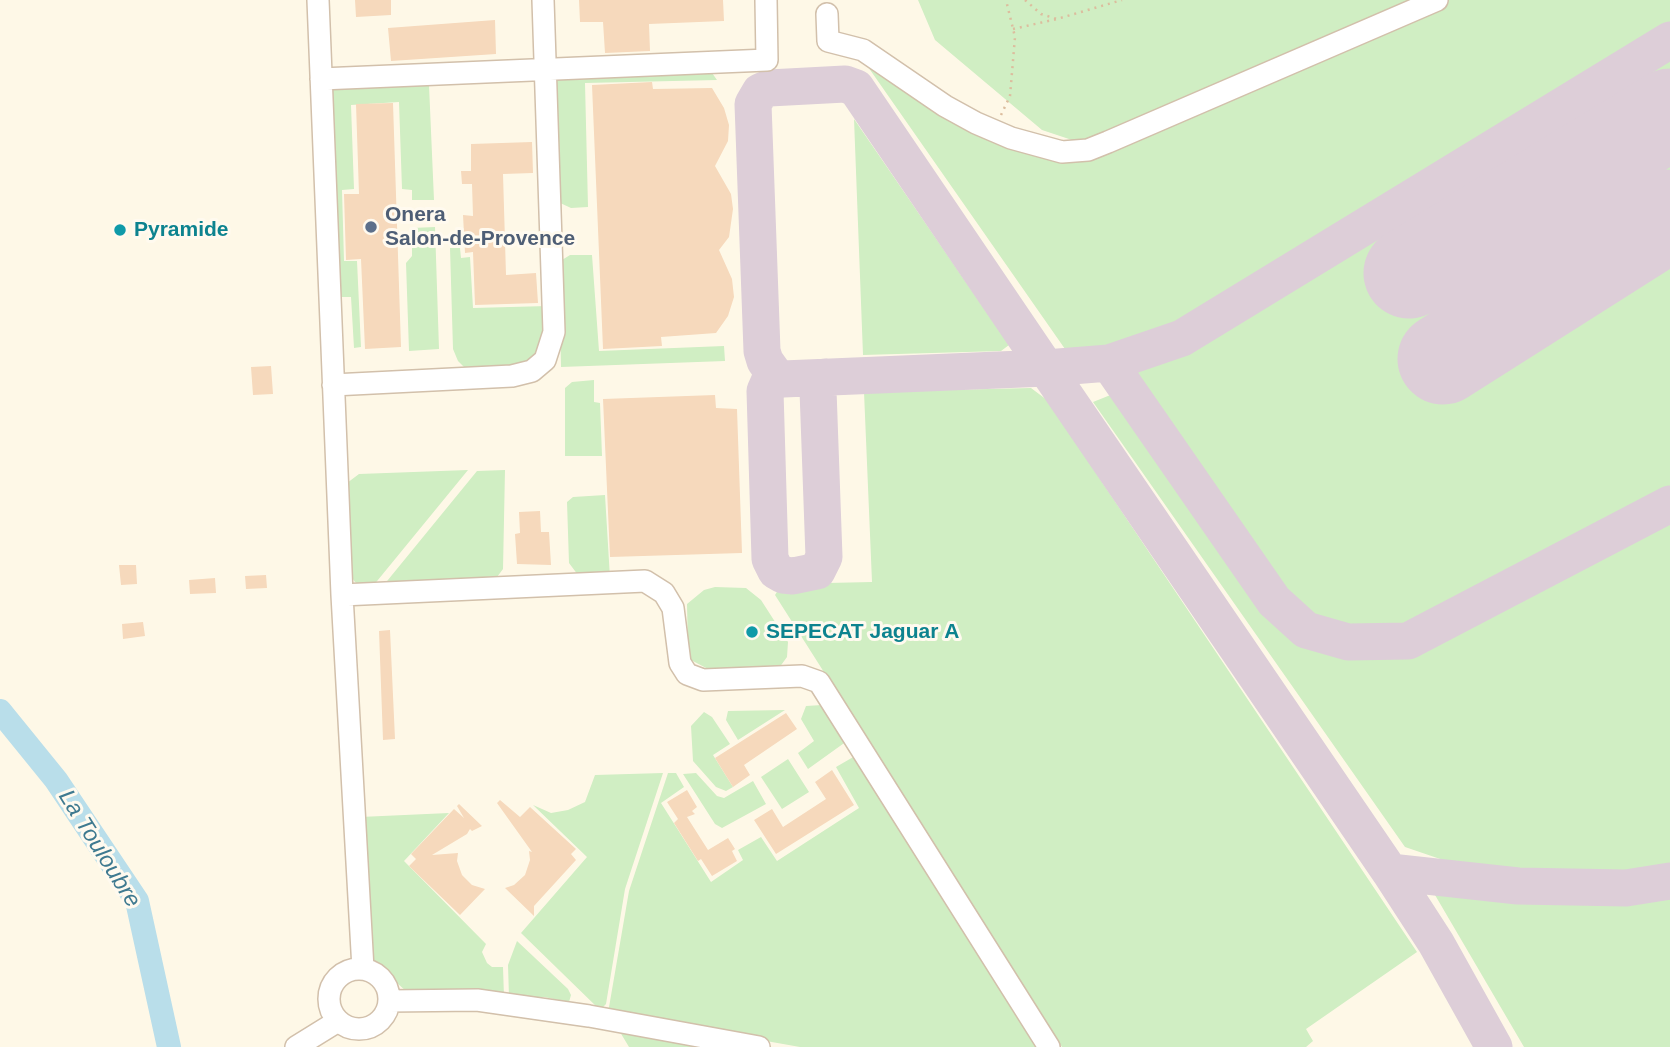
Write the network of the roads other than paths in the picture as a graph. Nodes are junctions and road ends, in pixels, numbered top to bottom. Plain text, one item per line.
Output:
1 (318, 0) edge
2 (543, 0) edge
3 (765, 0) edge
4 (1437, 0) edge
5 (827, 15) dead end
6 (545, 69) junction
7 (321, 79) junction
8 (333, 385) junction
9 (342, 595) junction
10 (363, 969) junction
11 (389, 1001) junction
12 (338, 1021) junction
13 (367, 1038) edge
14 (296, 1047) edge
15 (759, 1047) edge
16 (1049, 1047) edge

1 - 7 street
2 - 6 street
3 - 6 street
4 - 5 street
6 - 7 street
6 - 8 street
7 - 8 street
8 - 9 street
9 - 10 street
9 - 16 street
10 - 11 street
10 - 12 street
11 - 13 street
11 - 15 street
12 - 13 street
12 - 14 street

